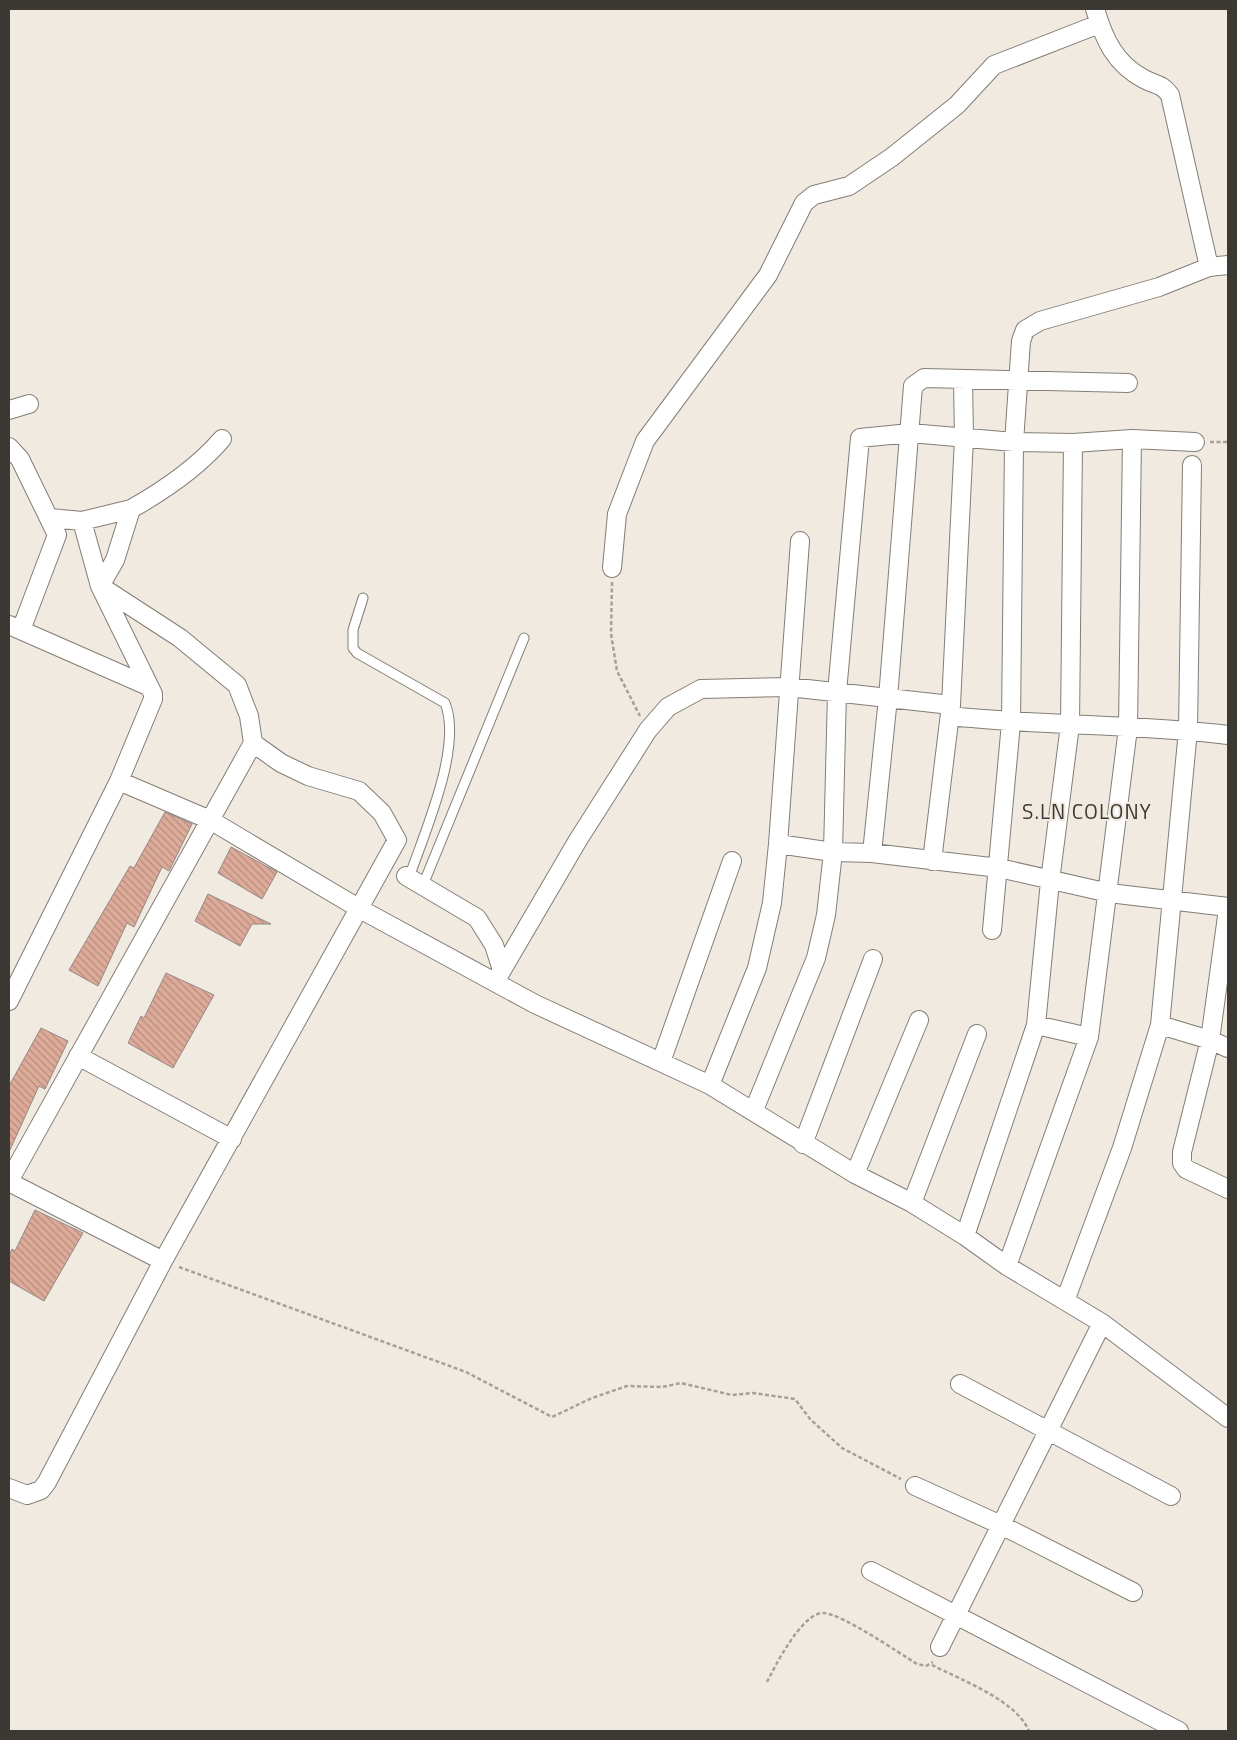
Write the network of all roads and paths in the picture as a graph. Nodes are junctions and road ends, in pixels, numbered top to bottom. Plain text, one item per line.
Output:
1 (1097, 16) edge
2 (1228, 264) edge
3 (1209, 267) junction
4 (963, 379) junction
5 (1018, 380) junction
6 (1128, 383) dead end
7 (29, 404) dead end
8 (9, 410) edge
9 (910, 433) junction
10 (964, 438) junction
11 (222, 439) dead end
12 (1132, 439) junction
13 (1014, 442) junction
14 (1195, 442) dead end
15 (1073, 443) junction
16 (9, 447) edge
17 (1192, 466) dead end
18 (131, 508) junction
19 (50, 518) junction
20 (82, 521) junction
21 (800, 541) dead end
22 (612, 568) joint
23 (100, 586) junction
24 (363, 598) dead end
25 (15, 628) edge
26 (524, 638) dead end
27 (148, 686) junction
28 (789, 687) junction
29 (837, 692) junction
30 (888, 698) junction
31 (951, 711) junction
32 (1011, 723) junction
33 (1070, 725) junction
34 (1128, 728) junction
35 (648, 730) junction
36 (1188, 730) junction
37 (1228, 735) edge
38 (253, 743) junction
39 (119, 781) junction
40 (210, 820) junction
41 (778, 844) junction
42 (833, 852) junction
43 (872, 853) junction
44 (732, 861) dead end
45 (932, 862) junction
46 (999, 868) junction
47 (413, 880) junction
48 (1050, 881) junction
49 (1109, 893) junction
50 (1172, 898) junction
51 (1228, 908) edge
52 (360, 909) junction
53 (992, 930) dead end
54 (873, 959) dead end
55 (498, 976) junction
56 (9, 1001) edge
57 (919, 1020) dead end
58 (1036, 1025) junction
59 (1160, 1025) junction
60 (977, 1034) dead end
61 (1089, 1037) junction
62 (1210, 1040) junction
63 (1228, 1048) edge
64 (78, 1056) junction
65 (661, 1062) junction
66 (710, 1085) junction
67 (754, 1110) junction
68 (232, 1139) junction
69 (803, 1144) junction
70 (855, 1174) junction
71 (9, 1182) edge
72 (1228, 1189) edge
73 (912, 1203) junction
74 (965, 1236) junction
75 (163, 1261) junction
76 (1007, 1266) junction
77 (1065, 1301) junction
78 (1102, 1324) junction
79 (960, 1384) dead end
80 (1228, 1418) edge
81 (1048, 1431) junction
82 (915, 1486) joint
83 (9, 1488) edge
84 (1171, 1496) dead end
85 (1001, 1525) junction
86 (871, 1571) dead end
87 (1133, 1592) dead end
88 (956, 1615) junction
89 (940, 1647) joint
90 (932, 1665) junction
91 (767, 1682) dead end
92 (1170, 1729) edge
93 (1029, 1731) edge

1 - 3 street
1 - 22 street
2 - 3 street
3 - 5 street
4 - 5 street
4 - 9 street
4 - 10 street
5 - 6 street
5 - 13 street
7 - 8 street
9 - 10 street
9 - 29 street
9 - 30 street
10 - 13 street
10 - 31 street
11 - 18 street
12 - 14 street
12 - 15 street
12 - 34 street
13 - 15 street
13 - 32 street
15 - 33 street
16 - 19 street
17 - 36 street
18 - 20 street
18 - 23 street
19 - 20 street
19 - 25 street
20 - 23 street
21 - 28 street
22 - 35 path
23 - 27 street
23 - 38 street
24 - 47 lane
25 - 27 street
26 - 47 lane
27 - 39 street
28 - 29 street
28 - 35 street
28 - 41 street
29 - 30 street
29 - 42 street
30 - 31 street
30 - 43 street
31 - 32 street
31 - 45 street
32 - 33 street
32 - 46 street
33 - 34 street
33 - 48 street
34 - 36 street
34 - 49 street
35 - 55 street
36 - 37 street
36 - 50 street
38 - 40 street
38 - 52 street
39 - 40 street
39 - 56 street
40 - 52 street
40 - 64 street
41 - 42 street
41 - 66 street
42 - 43 street
42 - 67 street
43 - 45 street
44 - 65 street
45 - 46 street
46 - 48 street
46 - 53 street
47 - 55 street
48 - 49 street
48 - 58 street
49 - 50 street
49 - 61 street
50 - 51 street
50 - 59 street
51 - 62 street
52 - 55 street
52 - 68 street
54 - 69 street
55 - 65 street
57 - 70 street
58 - 61 street
58 - 74 street
59 - 62 street
59 - 77 street
60 - 73 street
61 - 76 street
62 - 63 street
62 - 72 street
64 - 68 street
64 - 71 street
65 - 66 street
66 - 67 street
67 - 69 street
68 - 75 street
69 - 70 street
70 - 73 street
71 - 75 street
73 - 74 street
74 - 76 street
75 - 82 path
75 - 83 street
76 - 77 street
77 - 78 street
78 - 80 street
78 - 81 street
79 - 81 street
81 - 84 street
81 - 85 street
82 - 85 street
85 - 87 street
85 - 88 street
86 - 88 street
88 - 89 street
88 - 92 street
89 - 90 path
90 - 91 path
90 - 93 path

